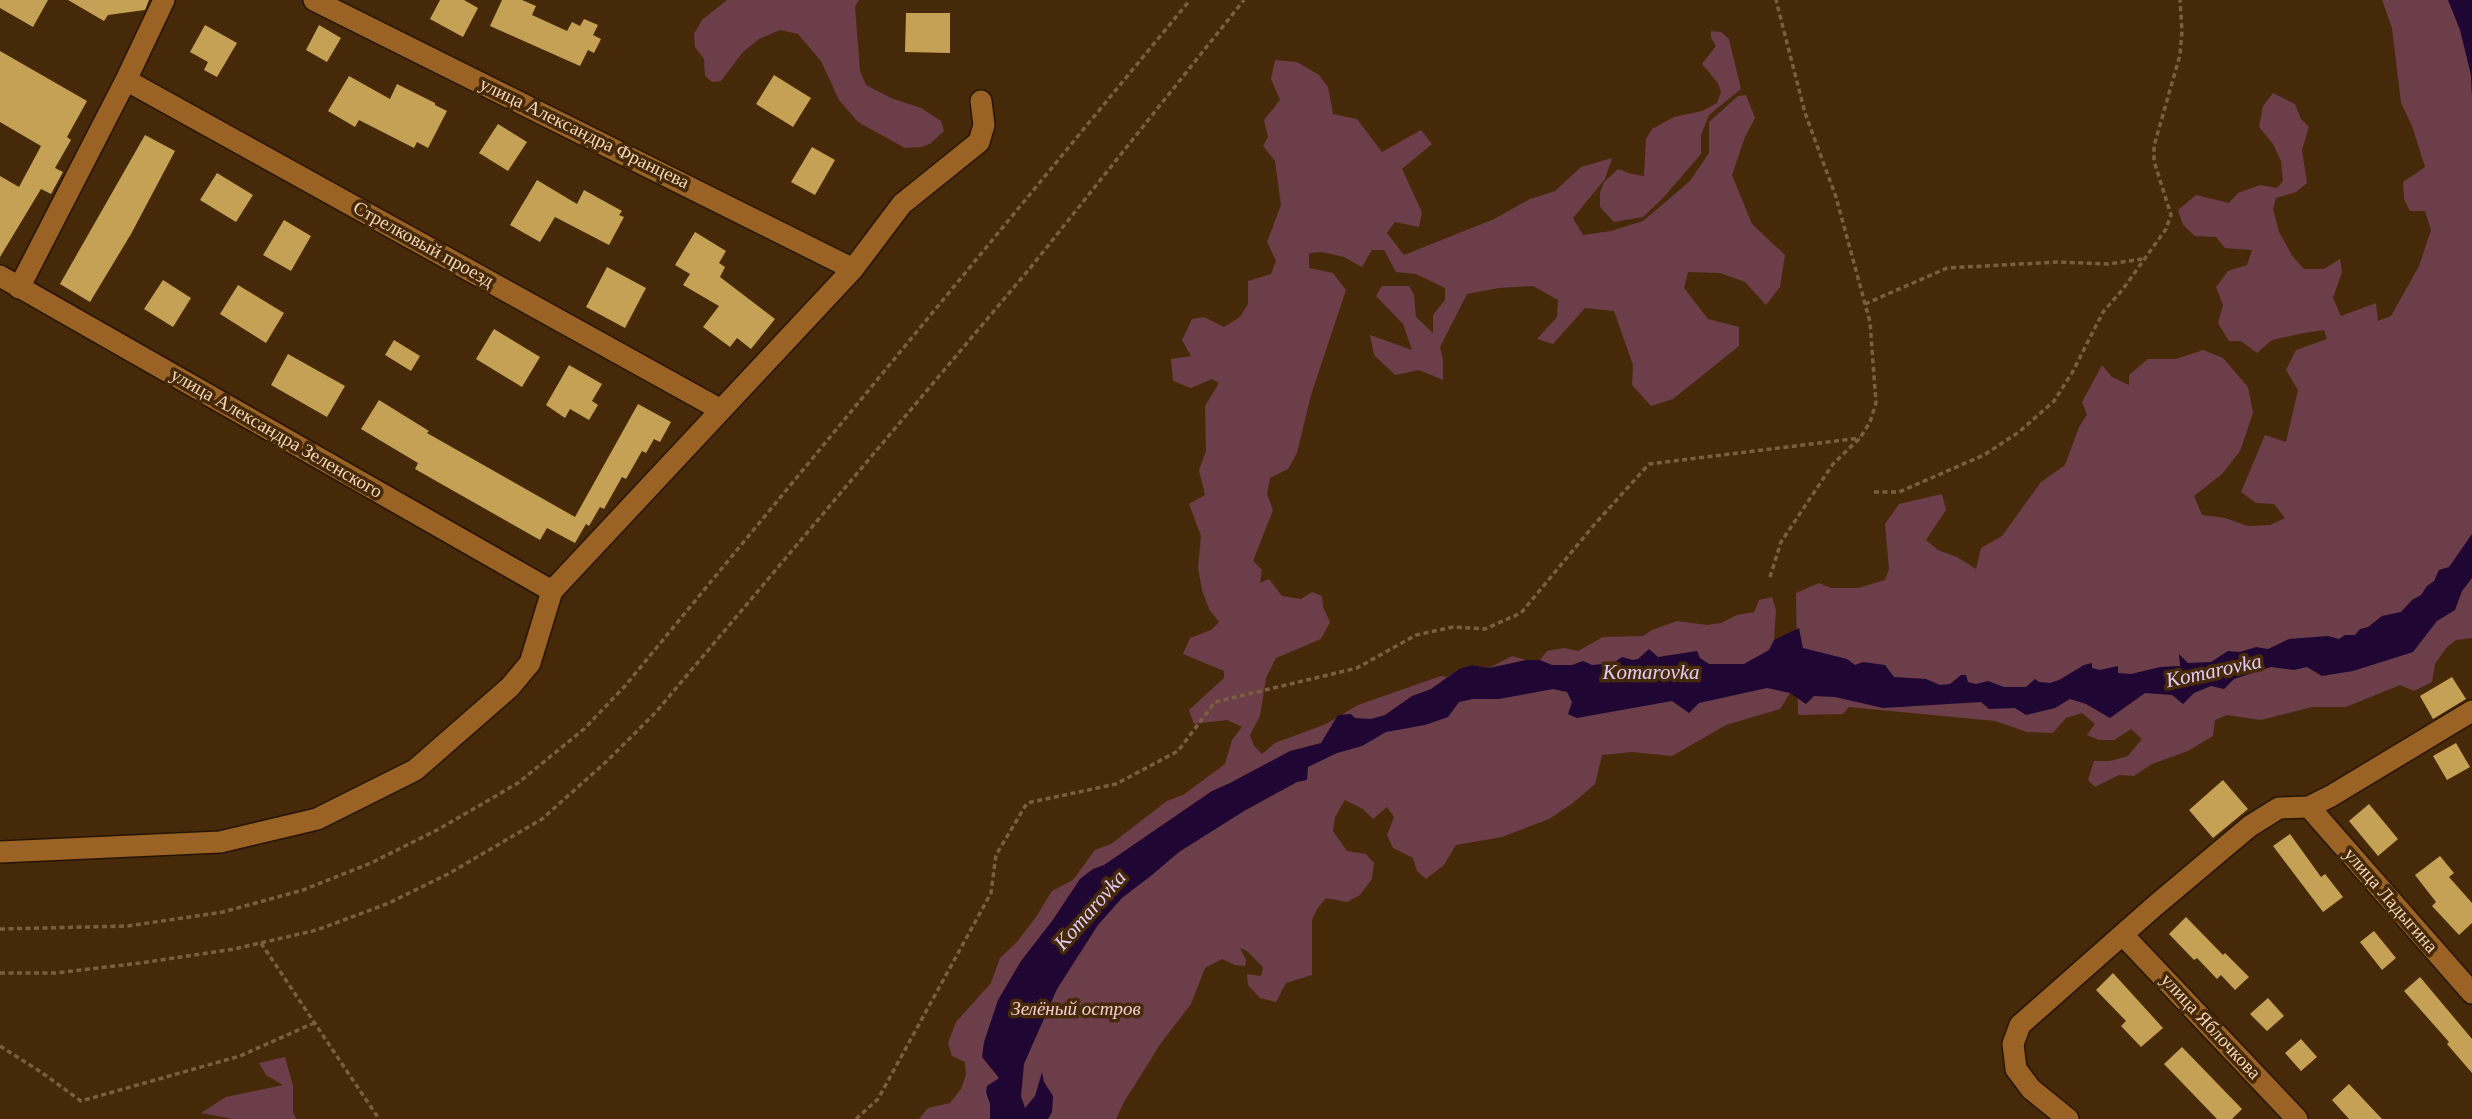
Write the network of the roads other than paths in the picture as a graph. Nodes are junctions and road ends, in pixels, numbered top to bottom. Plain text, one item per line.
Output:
1 (164, 0) edge
2 (314, 0) edge
3 (126, 80) junction
4 (981, 102) dead end
5 (853, 269) junction
6 (0, 276) edge
7 (19, 288) junction
8 (721, 410) junction
9 (552, 591) junction
10 (2472, 711) edge
11 (2309, 807) junction
12 (0, 852) edge
13 (2123, 935) junction
14 (2472, 993) edge
15 (2068, 1119) edge
16 (2297, 1119) edge

1 - 3 street
2 - 5 street, улица Александра Францева
3 - 7 street
3 - 8 street, Стрелковый проезд
4 - 5 street
5 - 8 street
6 - 7 street, улица Александра Зеленского
7 - 9 street, улица Александра Зеленского
8 - 9 street
9 - 12 street
10 - 11 street
11 - 13 street
11 - 14 street, улица Ладыгина
13 - 15 street
13 - 16 street, улица Яблочкова

